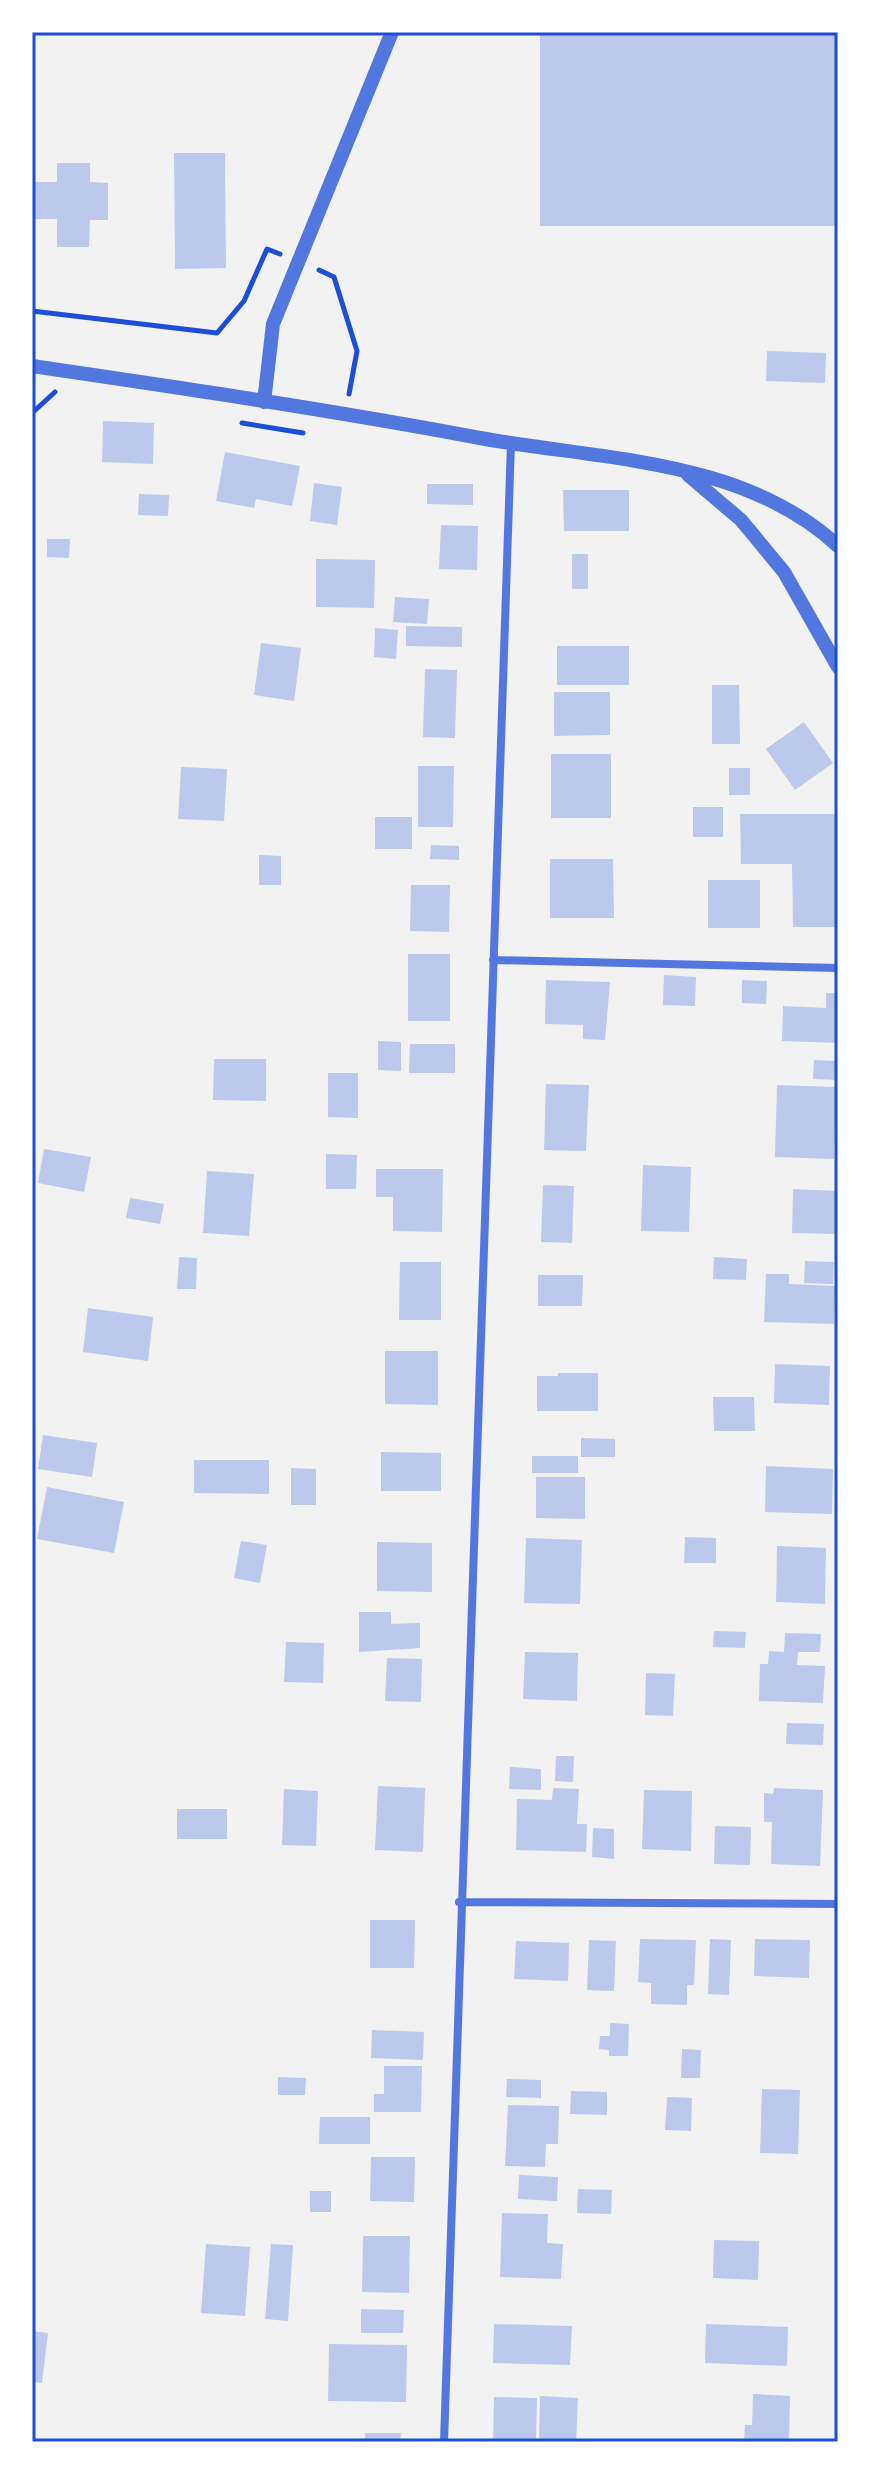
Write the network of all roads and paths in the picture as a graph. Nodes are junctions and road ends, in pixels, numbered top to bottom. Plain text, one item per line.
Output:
1 (392, 32) edge
2 (298, 261) junction
3 (334, 277) dead end
4 (32, 311) edge
5 (32, 366) edge
6 (264, 402) junction
7 (511, 443) junction
8 (682, 470) junction
9 (838, 546) edge
10 (838, 667) edge
11 (493, 960) junction
12 (838, 968) edge
13 (459, 1902) junction
14 (838, 1904) edge
15 (444, 2442) edge

1 - 2 street
2 - 3 path
2 - 4 path
2 - 6 street
5 - 6 street
6 - 7 street
7 - 8 street
7 - 11 street
8 - 9 street
8 - 10 street
11 - 12 street
11 - 13 street
13 - 14 street
13 - 15 street

